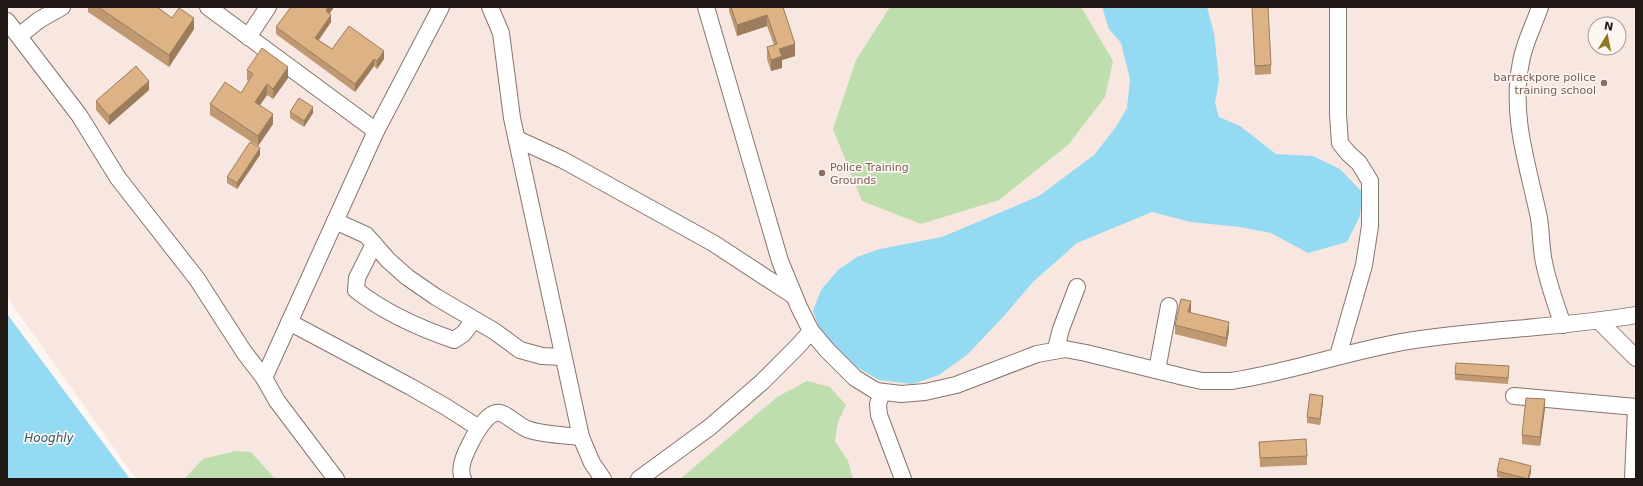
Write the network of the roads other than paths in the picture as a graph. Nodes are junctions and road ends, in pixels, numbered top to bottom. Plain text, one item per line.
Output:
1 (62, 7) edge
2 (208, 7) edge
3 (268, 7) edge
4 (441, 7) edge
5 (490, 7) edge
6 (706, 7) edge
7 (1338, 7) edge
8 (1540, 7) edge
9 (7, 21) edge
10 (19, 36) junction
11 (248, 37) junction
12 (376, 131) junction
13 (516, 139) junction
14 (335, 221) junction
15 (374, 244) junction
16 (1077, 287) dead end
17 (794, 296) junction
18 (1169, 306) dead end
19 (1636, 315) edge
20 (474, 320) junction
21 (290, 322) junction
22 (1600, 322) junction
23 (1563, 325) junction
24 (811, 331) junction
25 (1056, 349) junction
26 (1338, 356) junction
27 (563, 357) junction
28 (1636, 358) edge
29 (1157, 370) junction
30 (264, 378) junction
31 (882, 392) junction
32 (1514, 396) dead end
33 (1636, 408) edge
34 (479, 428) junction
35 (581, 437) junction
36 (336, 479) edge
37 (463, 479) edge
38 (603, 479) edge
39 (638, 479) edge
40 (903, 479) edge
41 (1633, 479) edge

1 - 10 street
2 - 11 street
3 - 11 street
4 - 12 street
5 - 13 street
6 - 17 street
7 - 26 street
8 - 23 street
9 - 10 street
10 - 30 street
11 - 12 street
12 - 14 street
13 - 17 street
13 - 27 street
14 - 15 street
14 - 21 street
15 - 20 street
15 - 20 street
16 - 25 street
17 - 24 street
18 - 29 street
19 - 22 street
20 - 27 street
21 - 30 street
21 - 34 street
22 - 23 street
22 - 28 street
23 - 26 street
24 - 31 street
24 - 39 street
25 - 29 street
25 - 31 street
26 - 29 street
27 - 35 street
30 - 36 street
31 - 40 street
32 - 33 street
33 - 41 street
34 - 35 street
34 - 37 street
35 - 38 street

